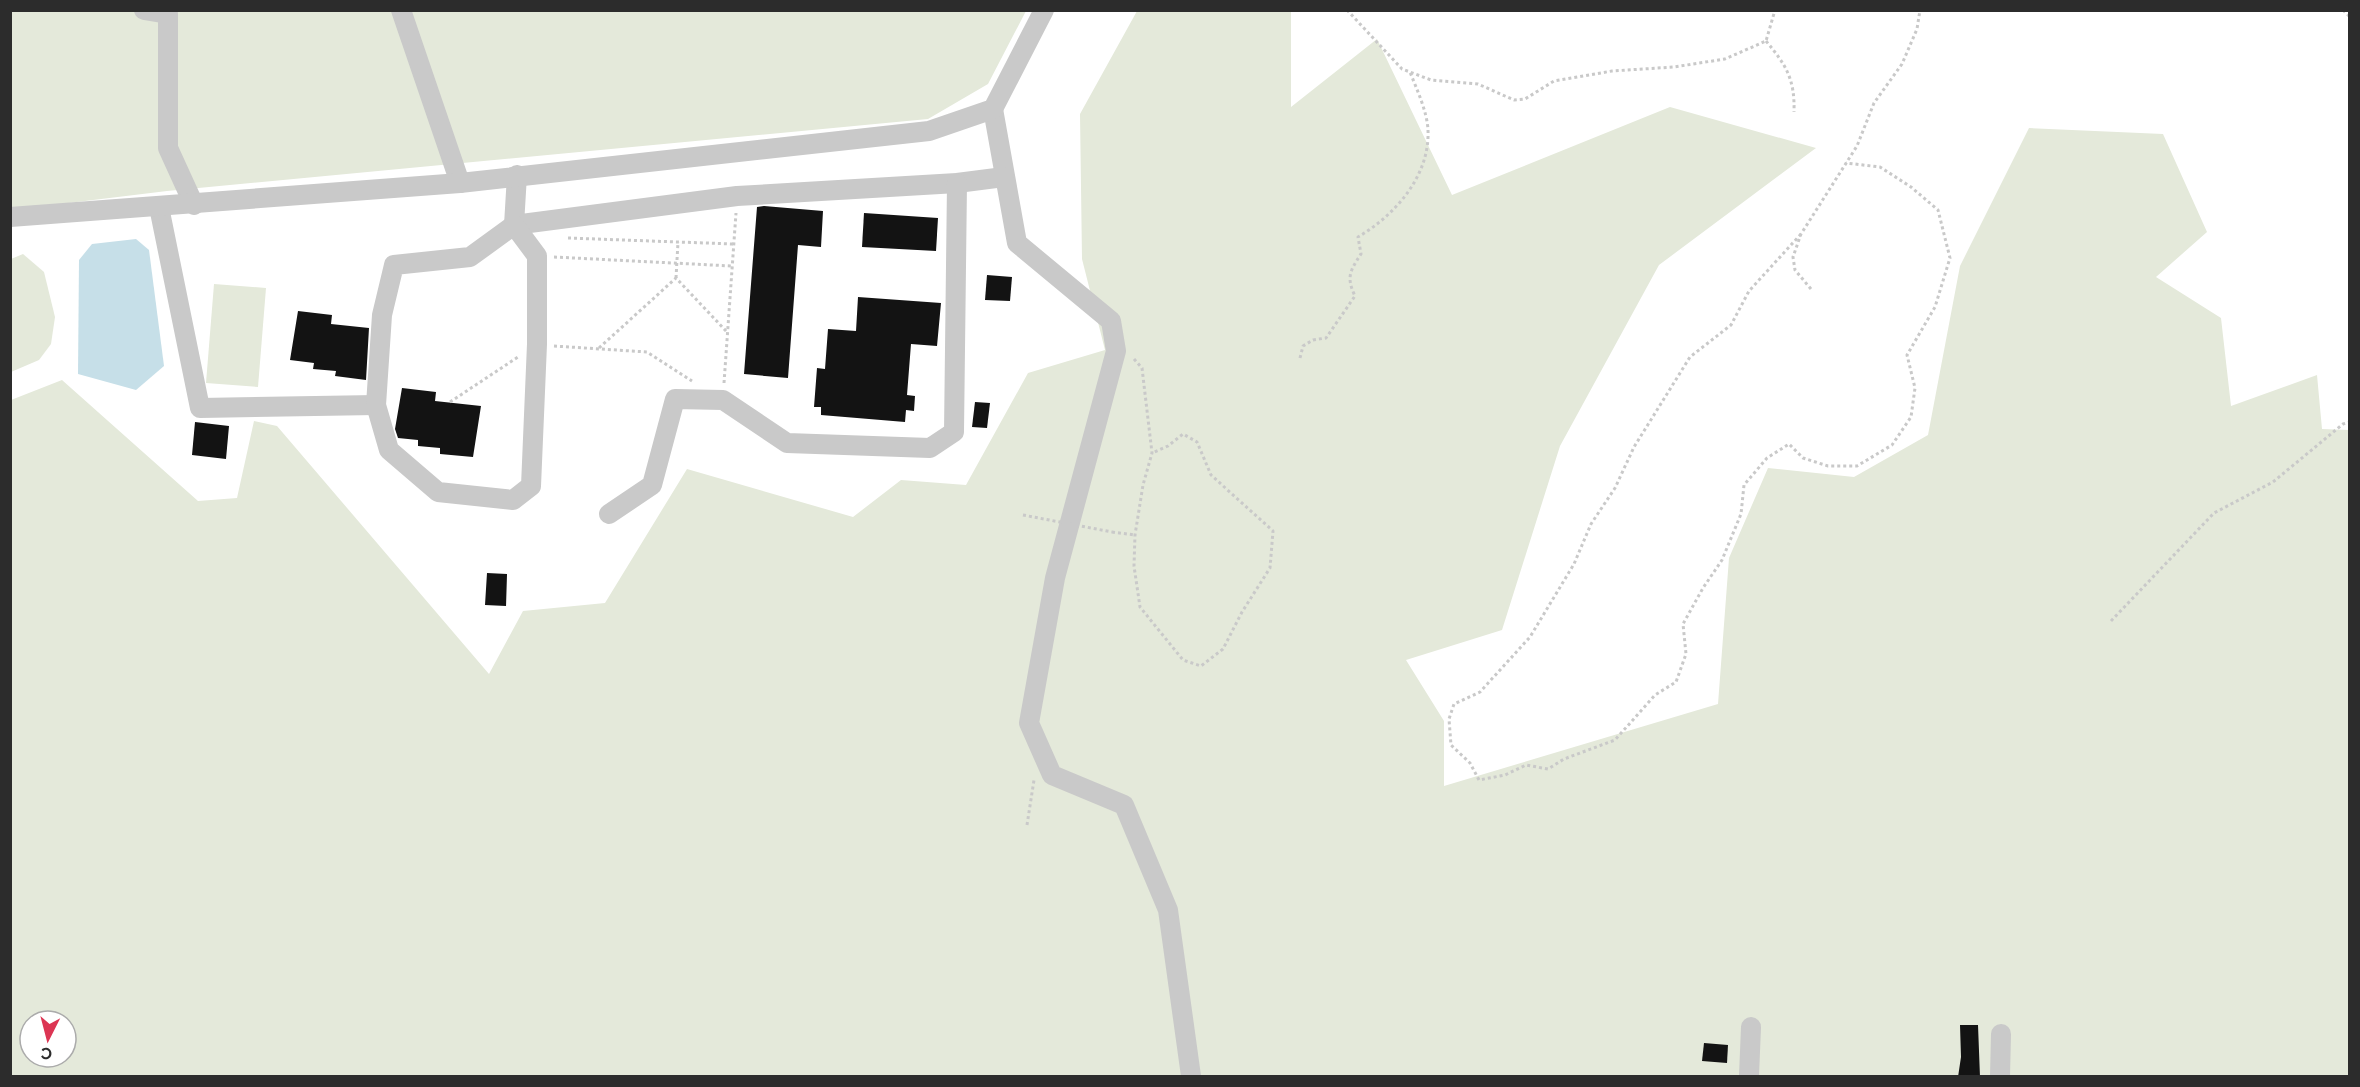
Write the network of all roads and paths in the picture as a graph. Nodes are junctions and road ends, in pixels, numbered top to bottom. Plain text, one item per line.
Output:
1 (144, 10) edge
2 (401, 10) edge
3 (1044, 10) edge
4 (1347, 10) edge
5 (1775, 10) edge
6 (1920, 10) edge
7 (2343, 10) edge
8 (2349, 17) edge
9 (1766, 41) junction
10 (1410, 72) junction
11 (993, 110) junction
12 (1794, 112) dead end
13 (1846, 163) junction
14 (517, 175) junction
15 (1004, 177) junction
16 (460, 183) junction
17 (957, 183) junction
18 (737, 196) junction
19 (194, 204) junction
20 (159, 207) junction
21 (10, 217) edge
22 (514, 225) junction
23 (1801, 234) junction
24 (561, 238) dead end
25 (678, 242) junction
26 (734, 244) junction
27 (537, 256) junction
28 (676, 262) junction
29 (732, 266) junction
30 (676, 278) junction
31 (1811, 289) dead end
32 (727, 332) junction
33 (537, 344) junction
34 (598, 348) junction
35 (1132, 357) dead end
36 (1300, 358) dead end
37 (694, 382) dead end
38 (723, 400) junction
39 (450, 402) dead end
40 (376, 405) junction
41 (2349, 422) edge
42 (1152, 453) junction
43 (609, 514) dead end
44 (1023, 515) dead end
45 (1135, 535) junction
46 (2111, 621) dead end
47 (1040, 748) junction
48 (1027, 825) dead end
49 (1751, 1027) dead end
50 (2001, 1034) dead end
51 (1191, 1077) edge
52 (1749, 1077) edge
53 (2000, 1077) edge

1 - 19 street
2 - 16 street
3 - 11 street
4 - 10 path
5 - 9 path
6 - 13 path
7 - 8 path
9 - 10 path
9 - 12 path
10 - 36 path
11 - 14 street
11 - 15 street
13 - 23 path
13 - 23 path
14 - 16 street
14 - 22 street
15 - 17 street
15 - 47 street
16 - 19 street
17 - 18 street
17 - 38 street
18 - 22 street
18 - 26 path
19 - 20 street
20 - 21 street
20 - 40 street
22 - 27 street
22 - 40 street
23 - 31 path
24 - 25 path
25 - 26 path
25 - 28 path
26 - 29 path
27 - 28 path
27 - 33 street
28 - 29 path
28 - 30 path
29 - 32 path
30 - 32 path
30 - 34 path
32 - 38 path
33 - 34 path
33 - 39 path
33 - 40 street
34 - 37 path
35 - 42 path
38 - 43 street
41 - 46 path
42 - 45 path
42 - 45 path
44 - 45 path, bridge
47 - 48 path
47 - 51 street
49 - 52 street
50 - 53 street

